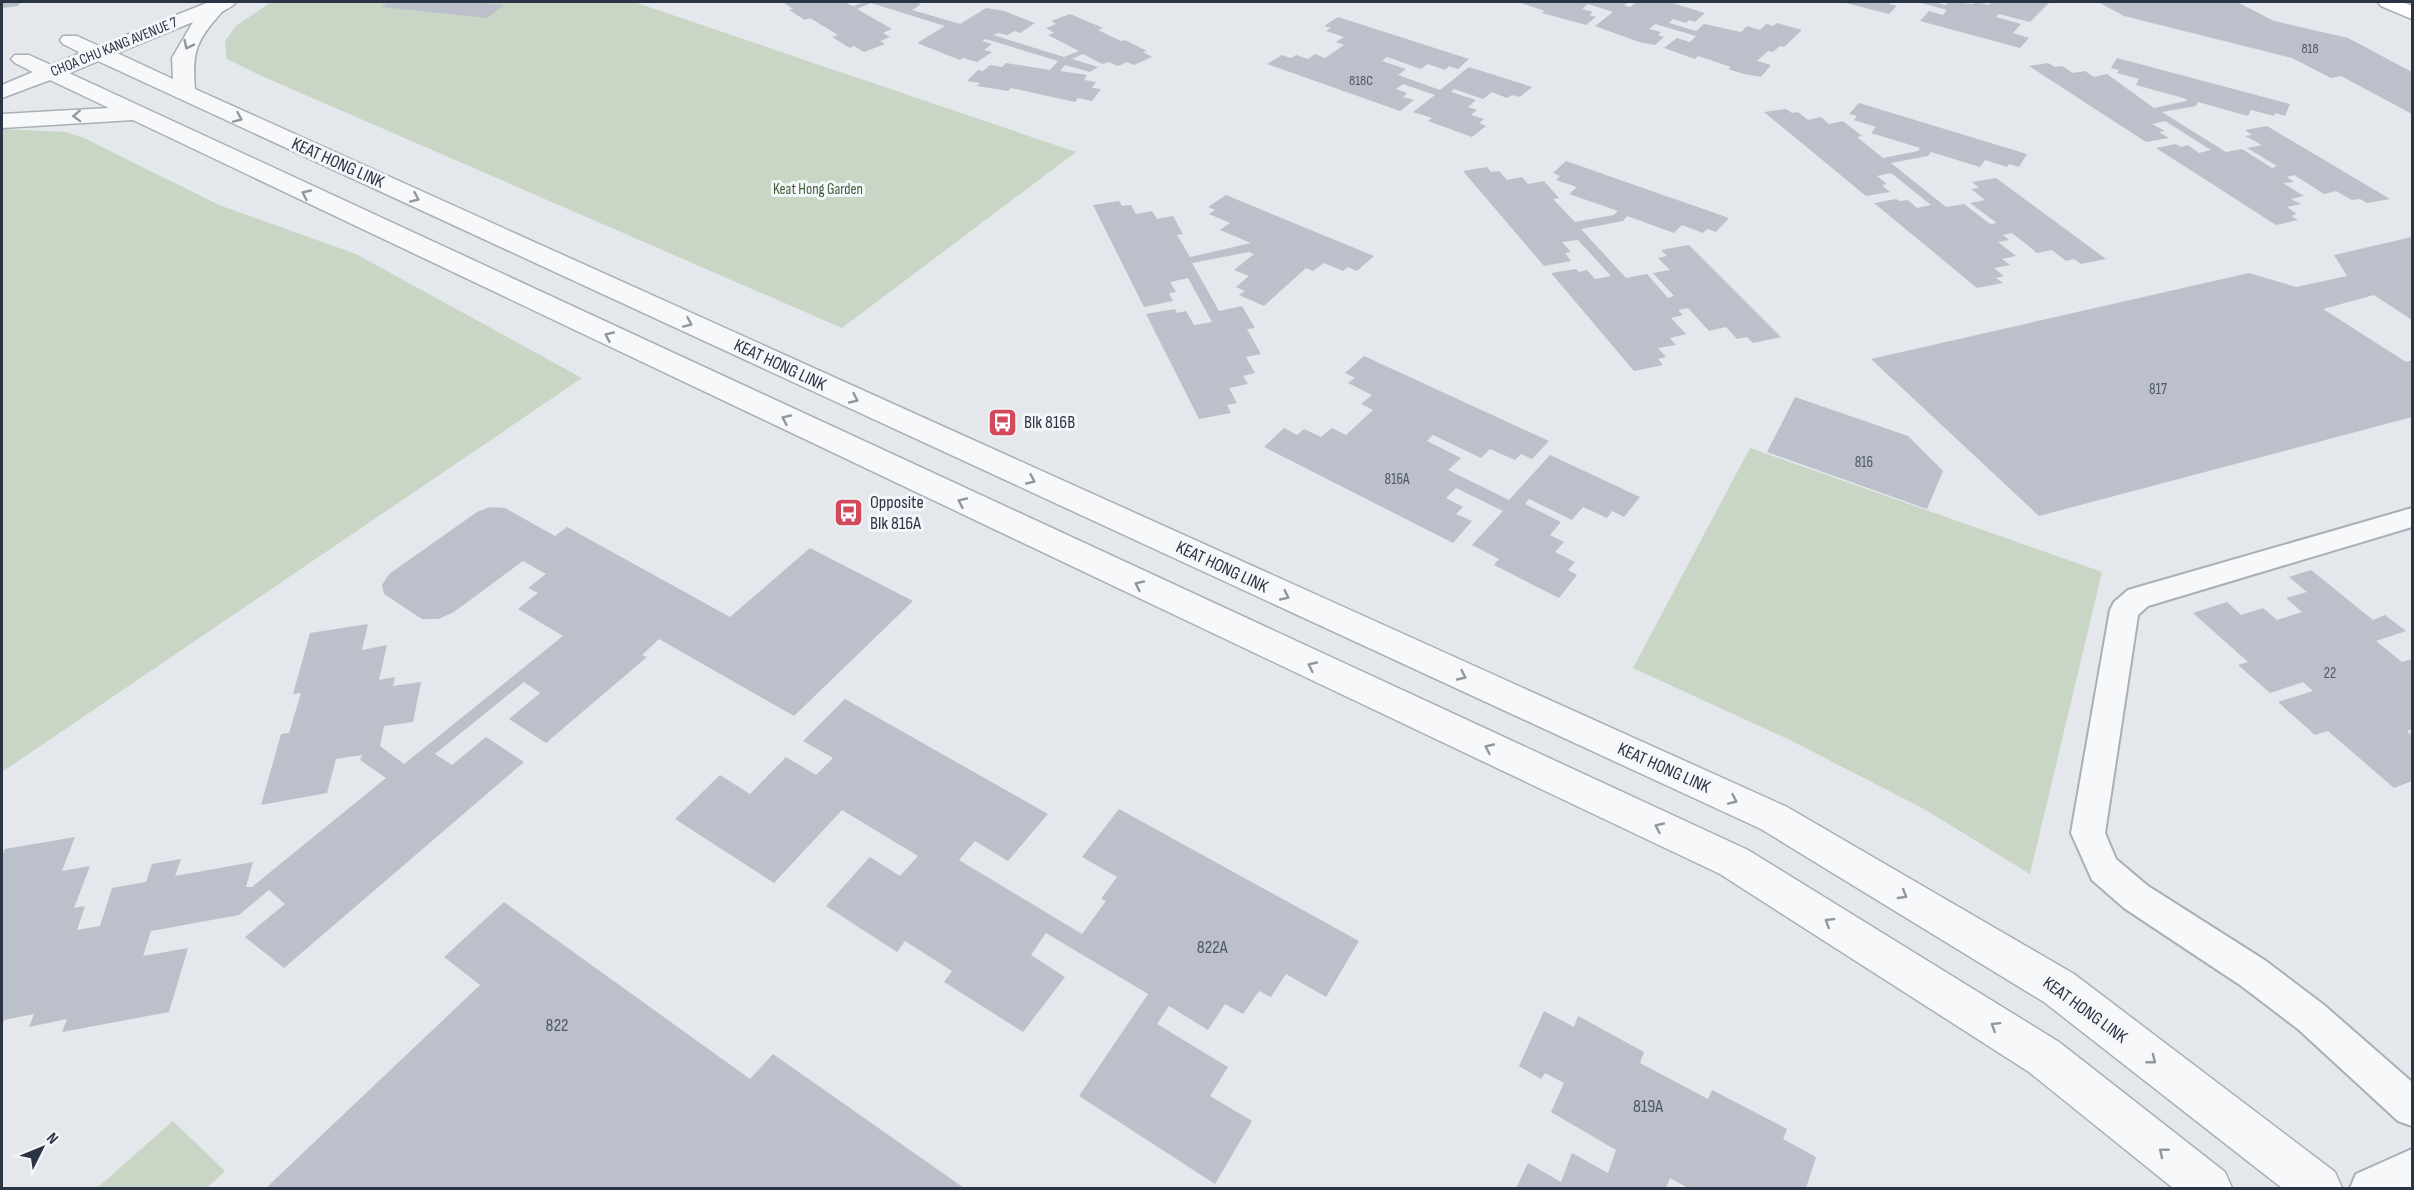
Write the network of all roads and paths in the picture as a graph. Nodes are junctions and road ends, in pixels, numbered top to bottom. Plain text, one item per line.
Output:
1 (2388, 2) edge
2 (221, 3) edge
3 (2412, 13) edge
4 (96, 30) dead end
5 (70, 40) junction
6 (97, 54) junction
7 (22, 60) junction
8 (2, 67) edge
9 (49, 74) junction
10 (2, 92) edge
11 (185, 93) junction
12 (135, 114) junction
13 (2, 121) edge
14 (2412, 518) edge
15 (2412, 1107) edge
16 (2412, 1169) edge
17 (2209, 1188) edge
18 (2319, 1188) edge
19 (2370, 1188) edge

1 - 3 main road
2 - 6 street, CHOA CHU KANG AVENUE 7
2 -> 11 street
4 - 5 street, CHOA CHU KANG AVENUE 7
5 - 6 street, KEAT HONG LINK
5 - 7 street, CHOA CHU KANG AVENUE 7
6 - 9 street, CHOA CHU KANG AVENUE 7
6 - 11 street, KEAT HONG LINK
7 - 8 street, CHOA CHU KANG AVENUE 7
7 - 9 street
9 - 10 street, CHOA CHU KANG AVENUE 7
9 - 12 street
11 -> 18 street, KEAT HONG LINK
12 -> 13 street
17 -> 12 street
14 - 15 lane
16 - 19 lane

